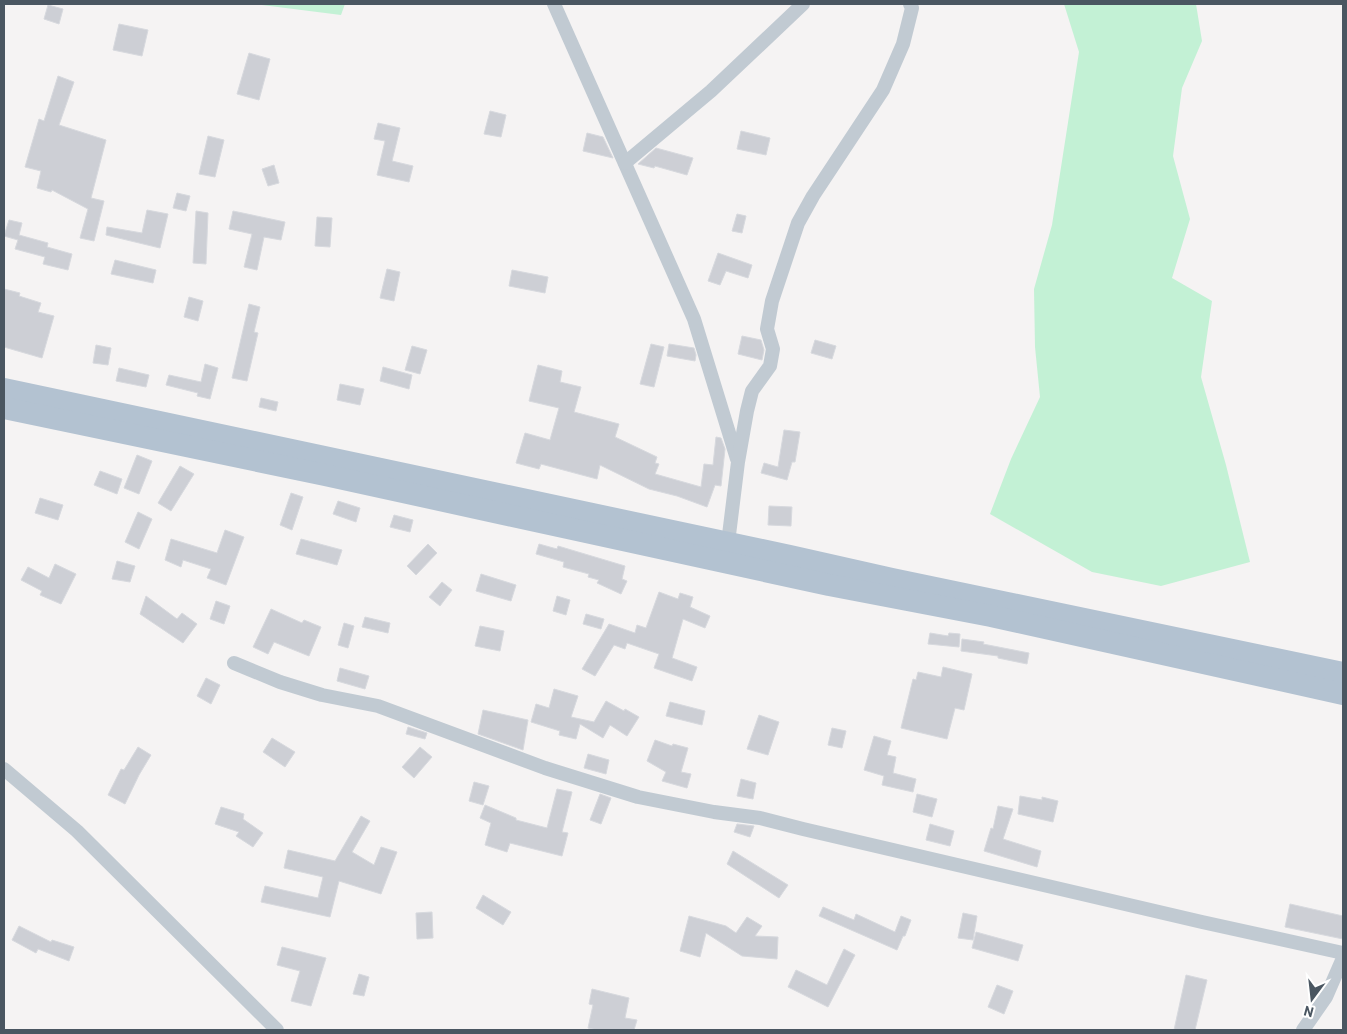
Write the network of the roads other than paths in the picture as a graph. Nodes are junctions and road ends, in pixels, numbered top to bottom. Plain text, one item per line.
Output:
1 (554, 4) edge
2 (803, 4) edge
3 (910, 4) edge
4 (625, 163) junction
5 (4, 389) edge
6 (4, 408) edge
7 (738, 462) junction
8 (728, 543) junction
9 (234, 662) dead end
10 (1343, 673) edge
11 (1343, 694) edge
12 (4, 769) edge
13 (1343, 953) edge
14 (1343, 958) edge
15 (277, 1030) edge
16 (1303, 1030) edge

1 - 4 street
2 - 4 street
3 - 7 street
4 - 7 street
5 - 8 main road
6 - 11 main road
7 - 8 street
8 - 10 main road
9 - 13 street
12 - 15 street
14 - 16 street

